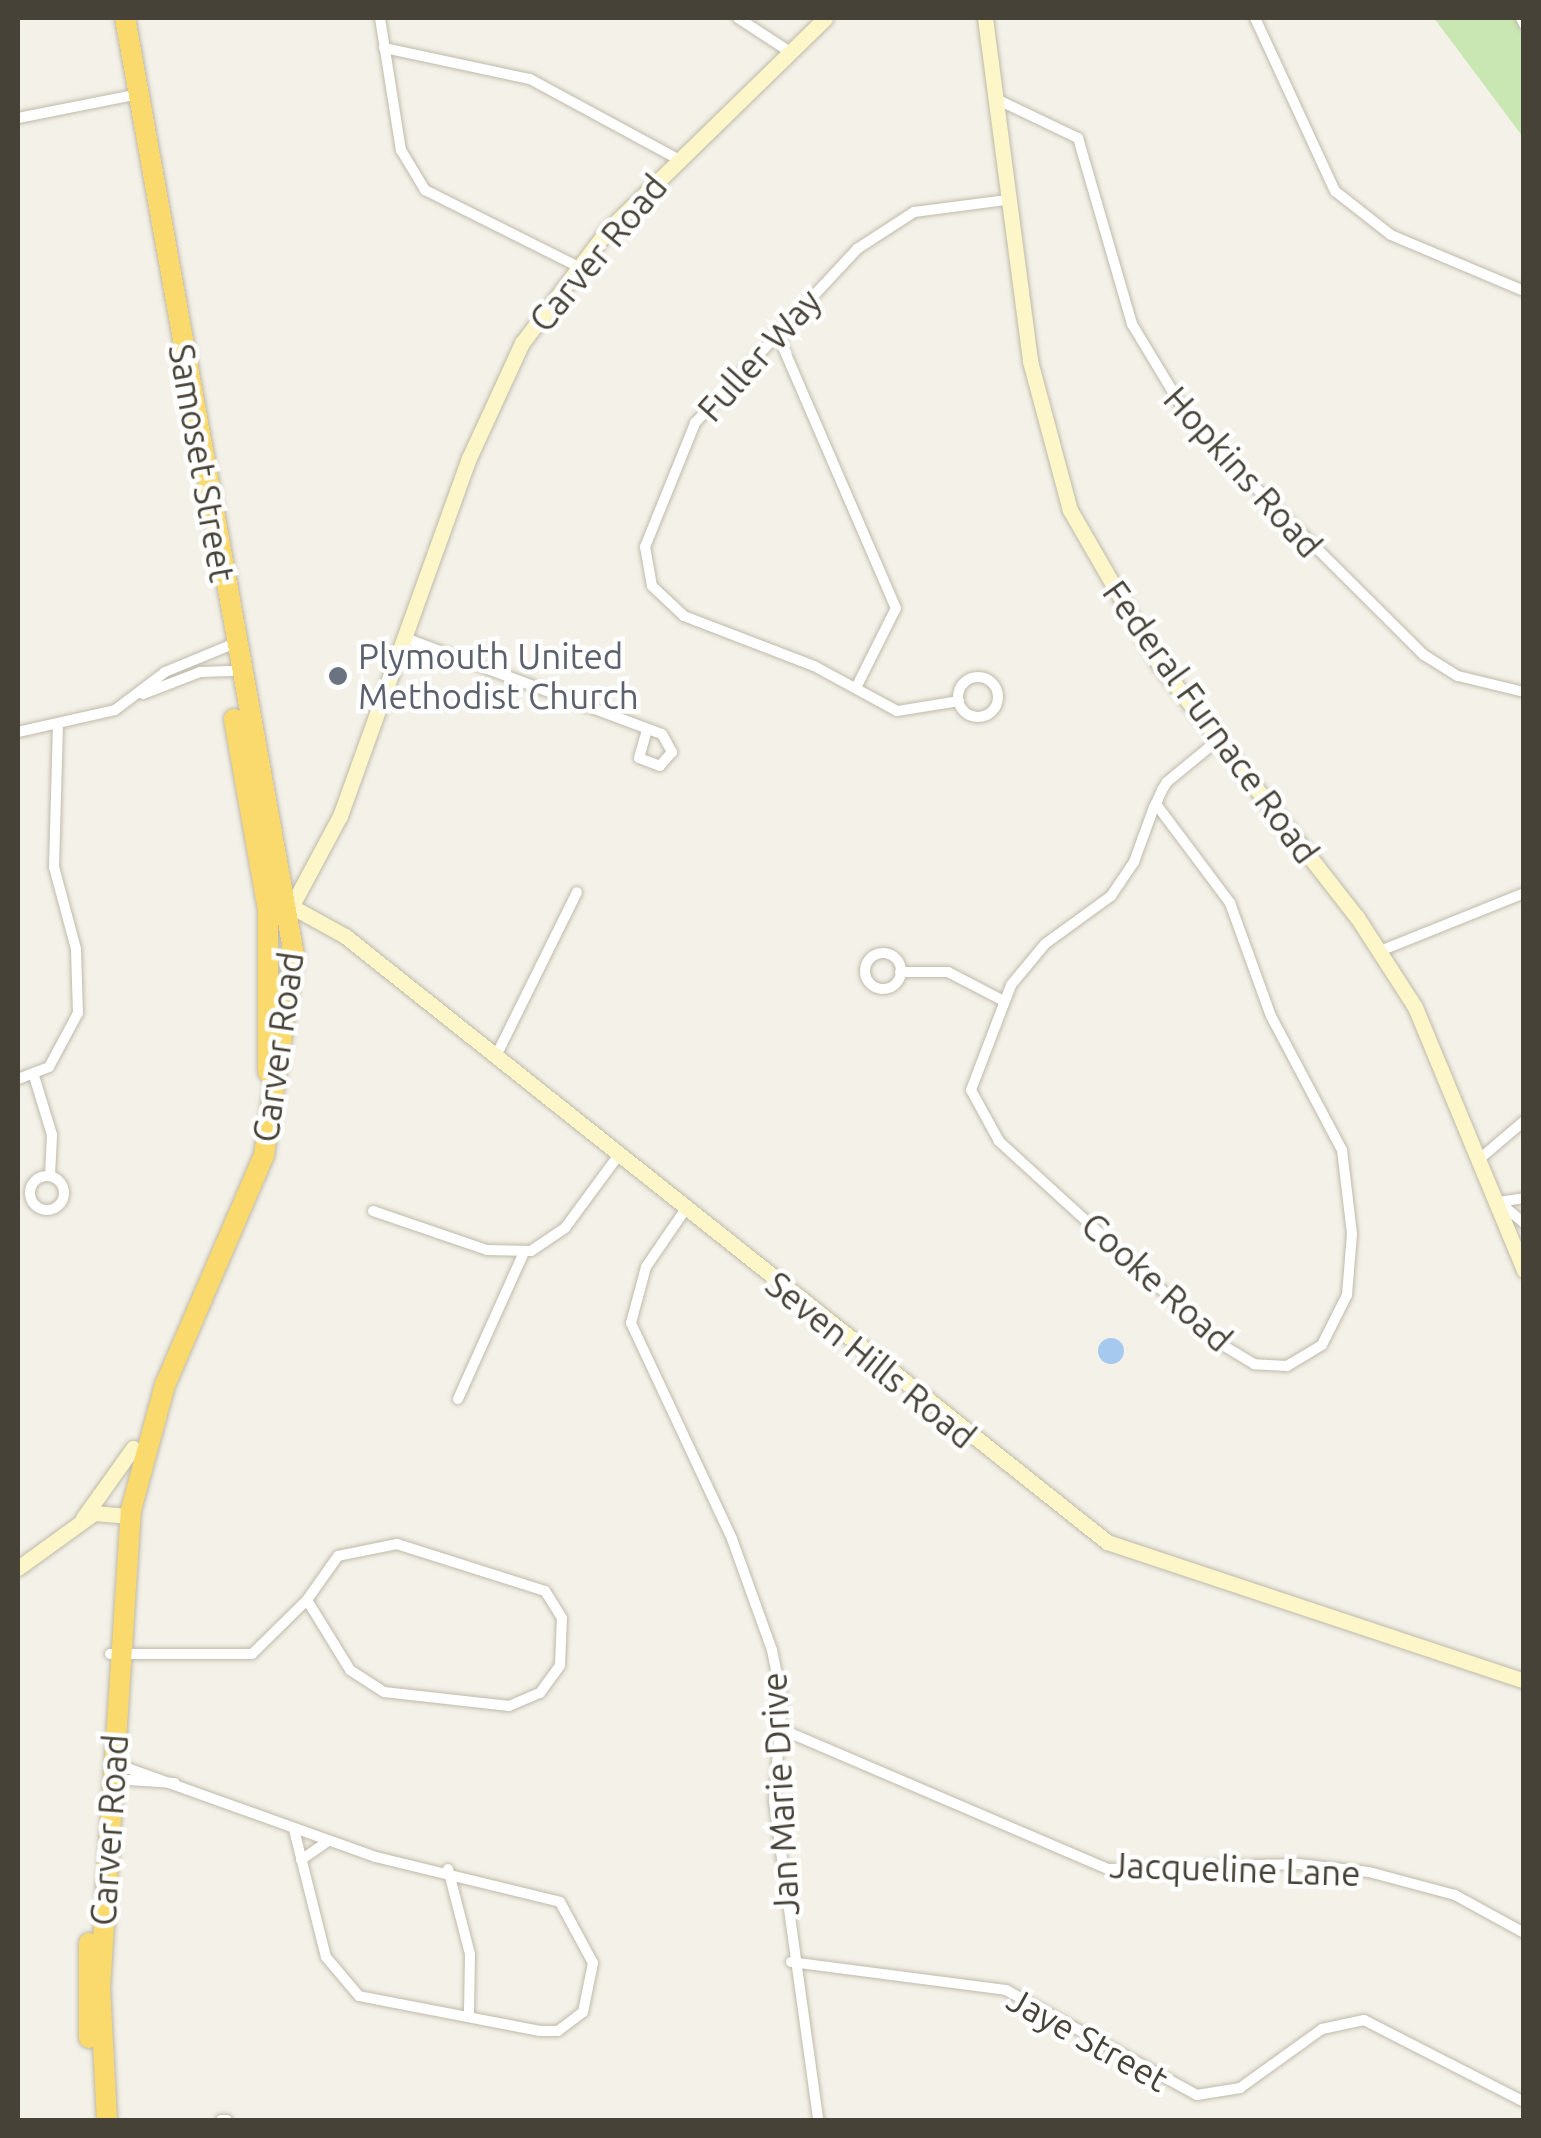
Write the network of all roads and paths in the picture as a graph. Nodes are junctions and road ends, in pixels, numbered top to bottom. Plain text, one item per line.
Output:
1 (112, 18) edge
2 (124, 18) edge
3 (380, 18) edge
4 (738, 18) edge
5 (825, 18) edge
6 (985, 18) edge
7 (1255, 18) edge
8 (384, 48) junction
9 (787, 50) junction
10 (132, 94) junction
11 (993, 98) junction
12 (18, 118) edge
13 (678, 159) junction
14 (1008, 200) junction
15 (577, 266) junction
16 (1524, 291) edge
17 (776, 331) junction
18 (405, 638) junction
19 (229, 658) junction
20 (856, 688) junction
21 (1524, 692) edge
22 (128, 700) junction
23 (959, 701) dead end
24 (58, 726) junction
25 (18, 732) edge
26 (646, 734) dead end
27 (1218, 740) junction
28 (1156, 804) junction
29 (264, 883) junction
30 (577, 892) dead end
31 (1524, 894) edge
32 (292, 906) junction
33 (270, 942) junction
34 (1380, 950) junction
35 (900, 972) dead end
36 (1002, 1000) junction
37 (495, 1058) junction
38 (34, 1076) junction
39 (18, 1079) edge
40 (1524, 1121) edge
41 (618, 1156) junction
42 (1483, 1156) junction
43 (50, 1176) dead end
44 (1524, 1198) edge
45 (1499, 1202) junction
46 (686, 1210) junction
47 (373, 1212) dead end
48 (1524, 1223) edge
49 (524, 1252) junction
50 (1524, 1270) edge
51 (458, 1399) dead end
52 (133, 1448) junction
53 (126, 1516) junction
54 (80, 1521) junction
55 (18, 1568) edge
56 (307, 1600) junction
57 (116, 1655) junction
58 (1524, 1681) edge
59 (782, 1729) junction
60 (112, 1770) junction
61 (294, 1830) junction
62 (327, 1842) junction
63 (300, 1860) junction
64 (448, 1869) junction
65 (1524, 1932) edge
66 (791, 1962) junction
67 (469, 2014) junction
68 (103, 2097) junction
69 (1524, 2102) edge
70 (107, 2120) edge
71 (818, 2120) edge

1 - 10 highway, Samoset Street
2 - 10 highway, Samoset Street
3 - 8 street
4 - 9 street
5 - 9 street, Carver Road
6 - 11 street, Federal Furnace Road
7 - 16 street
8 - 13 street
8 - 15 street
9 - 13 street, Carver Road
10 - 12 street
10 - 19 highway, Samoset Street
11 - 14 street, Federal Furnace Road
11 - 21 street, Hopkins Road
13 - 15 street, Carver Road
14 - 17 street, Fuller Way
14 - 27 street, Federal Furnace Road
15 - 18 street, Carver Road
17 - 20 street
17 - 20 street, Fuller Way
18 - 26 street
18 - 32 street, Carver Road
19 - 22 street
19 - 22 street
19 - 29 highway, Samoset Street
19 - 32 highway, Samoset Street
20 - 23 street, Fuller Way
22 - 24 street
24 - 25 street
24 - 38 street
27 - 28 street, Cooke Road
27 - 34 street, Federal Furnace Road
28 - 36 street, Cooke Road
28 - 36 street, Cooke Road
29 - 32 street, Seven Hills Road
29 - 33 highway, Carver Road
30 - 37 street
31 - 34 street
32 - 33 street
32 - 37 street, Seven Hills Road
32 - 53 highway, Carver Road
33 - 52 highway, Carver Road
34 - 42 street, Federal Furnace Road
35 - 36 street
37 - 41 street, Seven Hills Road
38 - 39 street
38 - 43 street
40 - 42 street
41 - 46 street, Seven Hills Road
41 - 49 street
42 - 45 street, Federal Furnace Road
44 - 45 street
45 - 48 street
45 - 50 street, Federal Furnace Road
46 - 58 street, Seven Hills Road
46 - 59 street, Jan Marie Drive
47 - 49 street
49 - 51 street
52 - 53 highway, Carver Road
52 - 54 street
53 - 54 street
53 - 57 highway, Carver Road
54 - 55 street
56 - 56 street
56 - 57 street
57 - 60 highway, Carver Road
57 - 68 highway, Carver Road
59 - 65 street, Jacqueline Lane
59 - 66 street, Jan Marie Drive
60 - 61 street
60 - 68 highway, Carver Road
61 - 62 street
61 - 63 street
62 - 63 street
62 - 64 street
63 - 67 street
64 - 67 street
64 - 67 street
66 - 69 street, Jaye Street
66 - 71 street, Jan Marie Drive
68 - 70 highway, Carver Road

